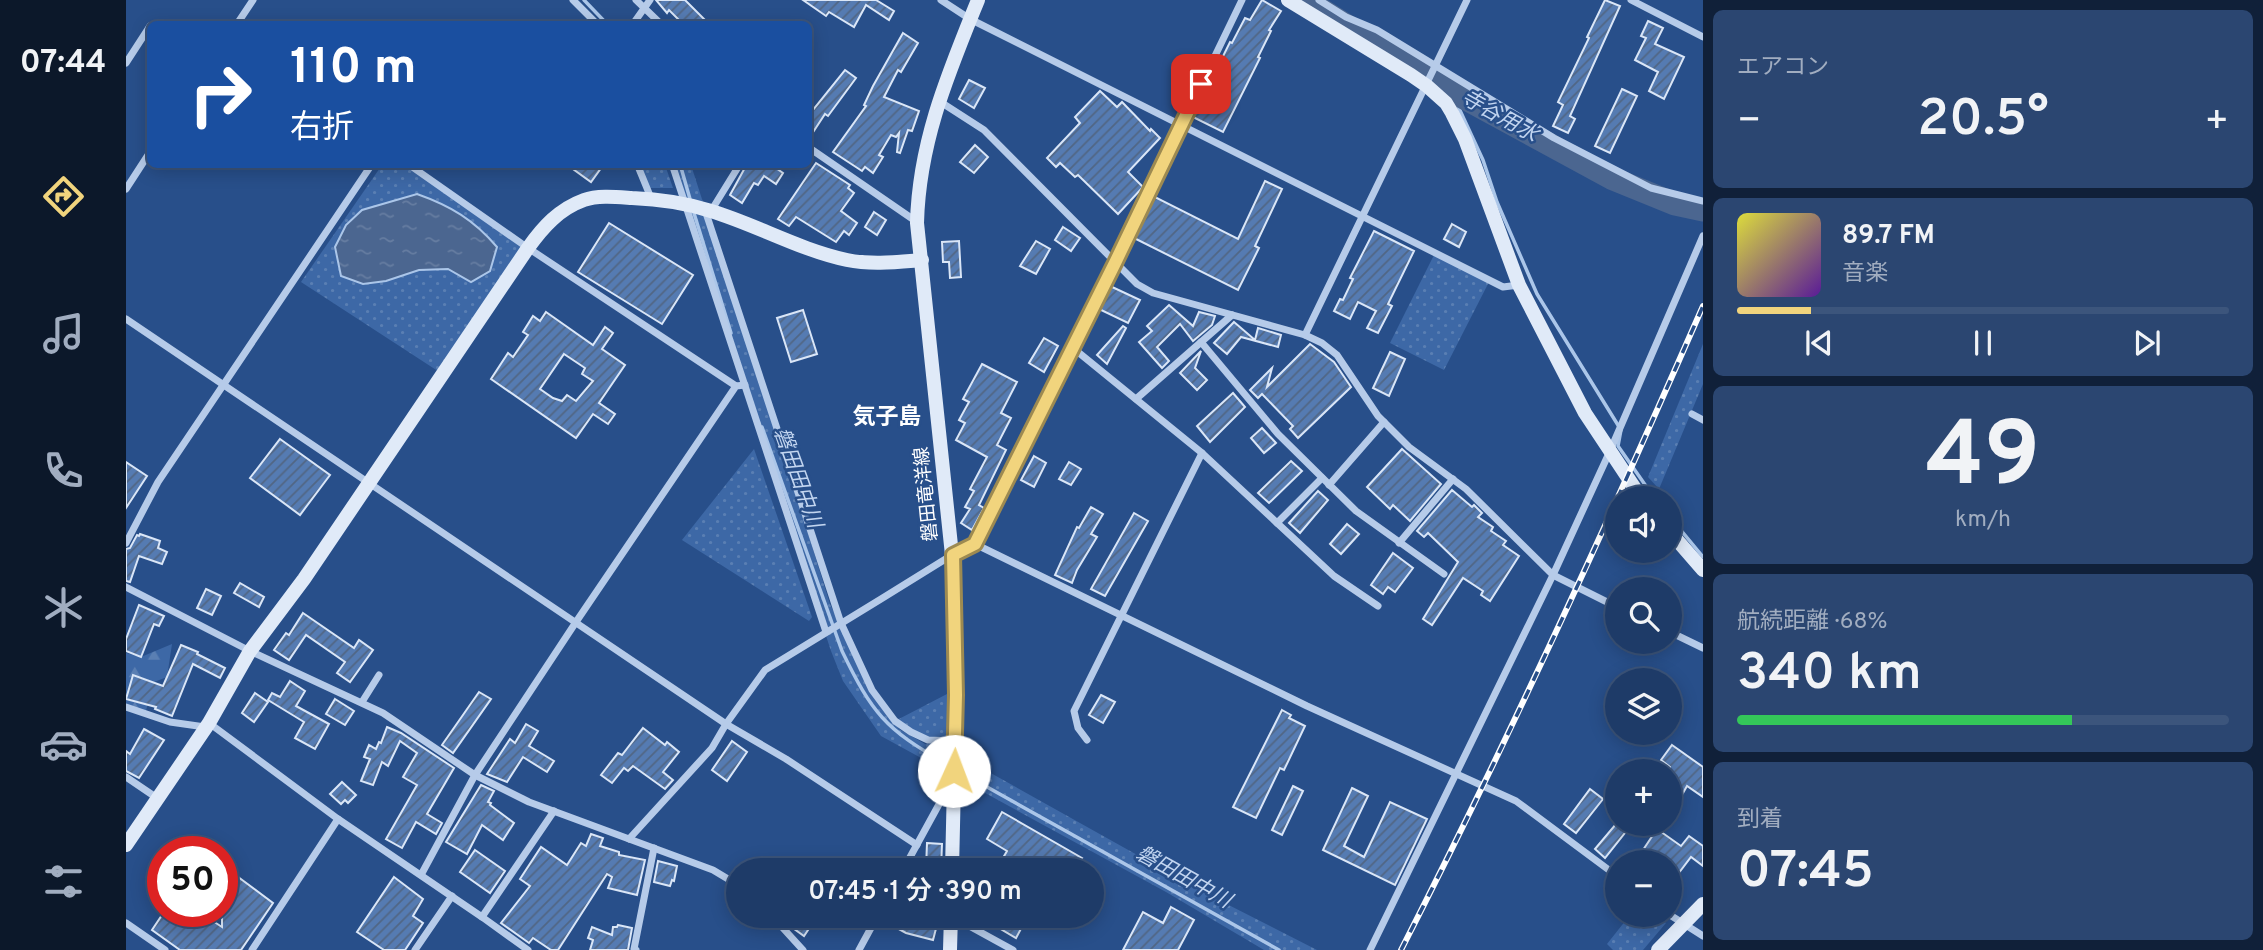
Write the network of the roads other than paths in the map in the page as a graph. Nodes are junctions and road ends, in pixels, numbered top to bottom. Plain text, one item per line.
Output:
1 (253, 0) edge
2 (573, 0) edge
3 (636, 0) edge
4 (650, 0) edge
5 (941, 0) edge
6 (978, 0) edge
7 (1242, 0) edge
8 (1288, 0) edge
9 (1319, 0) edge
10 (1467, 0) edge
11 (1631, 0) edge
12 (643, 9) junction
13 (970, 19) junction
14 (239, 21) edge
15 (594, 21) edge
16 (635, 21) edge
17 (657, 21) edge
18 (147, 31) edge
19 (1703, 37) edge
20 (126, 63) edge
21 (1434, 66) junction
22 (1427, 86) junction
23 (939, 101) junction
24 (1181, 126) junction
25 (812, 150) edge
26 (147, 157) edge
27 (369, 168) edge
28 (414, 168) edge
29 (639, 168) edge
30 (674, 168) edge
31 (736, 168) edge
32 (126, 189) edge
33 (652, 199) junction
34 (1703, 201) edge
35 (698, 208) junction
36 (1364, 217) junction
37 (917, 223) junction
38 (1703, 236) edge
39 (528, 248) junction
40 (922, 260) junction
41 (1115, 263) junction
42 (1519, 285) junction
43 (1232, 315) junction
44 (126, 319) edge
45 (1305, 335) junction
46 (1200, 342) junction
47 (1073, 348) junction
48 (224, 385) junction
49 (740, 385) junction
50 (1136, 400) junction
51 (1692, 414) dead end
52 (1703, 420) edge
53 (1384, 422) junction
54 (1610, 451) junction
55 (1202, 453) junction
56 (1322, 478) junction
57 (1452, 478) junction
58 (370, 482) junction
59 (1329, 485) junction
60 (1633, 486) edge
61 (1277, 523) junction
62 (126, 543) edge
63 (1399, 543) junction
64 (975, 544) junction
65 (1682, 546) edge
66 (953, 555) junction
67 (1703, 570) edge
68 (1444, 574) dead end
69 (1553, 575) junction
70 (126, 587) edge
71 (1605, 601) edge
72 (1378, 607) dead end
73 (1121, 616) junction
74 (576, 622) junction
75 (841, 623) junction
76 (826, 632) junction
77 (1682, 638) edge
78 (1703, 648) edge
79 (250, 651) junction
80 (379, 675) dead end
81 (362, 702) junction
82 (126, 707) edge
83 (726, 724) junction
84 (207, 725) junction
85 (1087, 740) dead end
86 (956, 741) junction
87 (1456, 773) junction
88 (475, 775) junction
89 (126, 777) edge
90 (954, 789) junction
91 (158, 798) junction
92 (554, 811) junction
93 (338, 820) junction
94 (629, 839) junction
95 (126, 845) edge
96 (917, 845) junction
97 (654, 848) junction
98 (910, 858) edge
99 (952, 858) edge
100 (1605, 867) edge
101 (421, 875) junction
102 (726, 878) edge
103 (452, 896) junction
104 (1703, 904) edge
105 (1682, 916) edge
106 (482, 917) junction
107 (126, 923) edge
108 (1682, 923) edge
109 (1671, 927) edge
110 (783, 928) edge
111 (871, 928) edge
112 (951, 928) edge
113 (973, 928) edge
114 (1703, 936) edge
115 (165, 950) edge
116 (252, 950) edge
117 (415, 950) edge
118 (528, 950) edge
119 (636, 950) edge
120 (803, 950) edge
121 (859, 950) edge
122 (950, 950) edge
123 (1013, 950) edge
124 (1370, 950) edge
125 (1658, 950) edge

1 - 14 street
2 - 15 street
3 - 12 street
4 - 12 street
5 - 13 street
6 - 13 street, 磐田竜洋線
7 - 24 street
8 - 22 street
9 - 21 street
10 - 21 street
11 - 19 street
12 - 16 street
12 - 17 street
13 - 23 street, 磐田竜洋線
13 - 24 street
18 - 20 street
21 - 22 street
21 - 34 street
22 - 36 street
22 - 42 street
23 - 37 street, 磐田竜洋線
23 - 41 street
24 - 36 street
24 - 41 street
25 - 37 street
26 - 32 street
27 - 48 street
28 - 39 street
29 - 33 street
30 - 35 street
31 - 35 street
33 - 35 street
33 - 39 street
35 - 40 street
35 - 49 street
35 - 75 street
36 - 42 street
36 - 45 street
37 - 40 street, 磐田竜洋線
38 - 54 street
39 - 49 street
39 - 58 street
40 - 66 street, 磐田竜洋線
41 - 43 street
41 - 47 street
42 - 54 street
43 - 45 street
43 - 46 street
44 - 48 street
45 - 53 street
46 - 50 street
46 - 56 street
47 - 50 street
47 - 64 street
48 - 58 street
48 - 62 street
49 - 74 street
49 - 76 street
50 - 55 street
51 - 52 street
53 - 57 street
53 - 59 street
54 - 60 street
54 - 69 street
55 - 61 street
55 - 73 street
56 - 59 street
56 - 61 street
57 - 63 street
57 - 69 street
58 - 74 street
58 - 79 street
59 - 63 street
61 - 72 street
63 - 68 street
64 - 66 street
64 - 73 street
65 - 67 street
66 - 75 street
66 - 86 street, 磐田竜洋線
69 - 71 street
69 - 87 street
70 - 79 street
73 - 85 street
73 - 87 street
74 - 83 street
74 - 88 street
75 - 76 street
75 - 86 street
76 - 83 street
77 - 78 street
79 - 81 street
79 - 84 street
80 - 81 street
81 - 88 street
82 - 84 street
83 - 94 street
83 - 96 street
84 - 91 street
84 - 93 street
86 - 90 street, 磐田竜洋線
87 - 100 street
87 - 124 street
88 - 92 street
88 - 101 street
89 - 91 street
90 - 96 street
90 - 99 street, 磐田竜洋線
91 - 95 street
92 - 94 street
92 - 106 street
93 - 101 street
93 - 116 street
94 - 97 street
96 - 98 street
97 - 102 street
97 - 119 street
101 - 103 street
103 - 106 street
103 - 117 street
104 - 105 street
106 - 118 street
107 - 115 street
108 - 114 street
109 - 125 street
110 - 120 street
111 - 121 street
112 - 122 street
113 - 123 street

